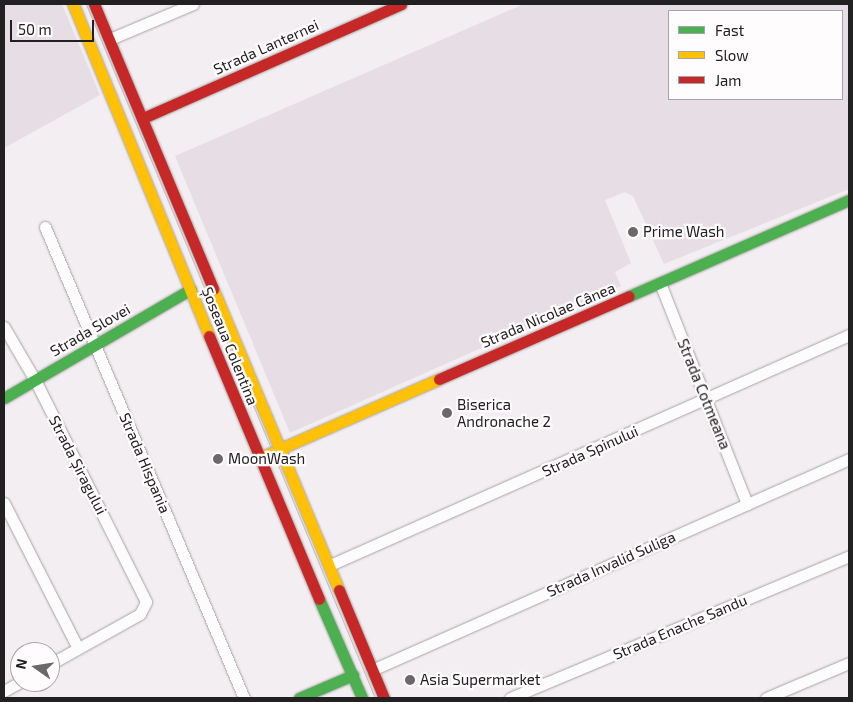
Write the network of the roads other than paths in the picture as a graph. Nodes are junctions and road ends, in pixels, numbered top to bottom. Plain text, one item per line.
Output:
1 (73, 4) edge
2 (94, 4) edge
3 (193, 4) edge
4 (401, 4) edge
5 (110, 39) junction
6 (144, 118) junction
7 (849, 200) edge
8 (45, 227) dead end
9 (660, 283) junction
10 (191, 290) junction
11 (4, 327) edge
12 (849, 335) edge
13 (95, 344) junction
14 (35, 380) junction
15 (4, 398) edge
16 (706, 400) junction
17 (282, 447) junction
18 (259, 458) junction
19 (849, 459) edge
20 (4, 503) edge
21 (748, 504) junction
22 (849, 556) edge
23 (330, 566) junction
24 (78, 648) junction
25 (60, 658) edge
26 (849, 664) edge
27 (372, 670) junction
28 (353, 675) junction
29 (244, 698) edge
30 (300, 698) edge
31 (362, 698) edge
32 (384, 698) edge
33 (510, 698) edge
34 (766, 698) edge

1 - 10 main road, Șoseaua Colentina
2 - 5 main road, Șoseaua Colentina
3 - 5 street
4 - 6 main road, Strada Lanternei
5 - 6 main road, Șoseaua Colentina
6 - 17 main road, Șoseaua Colentina
7 - 9 main road, Strada Nicolae Cânea
8 - 13 street, Strada Hispania
9 - 16 street, Strada Cotmeana
9 - 17 main road, Strada Nicolae Cânea
10 - 13 main road, Strada Slovei
10 - 18 main road, Șoseaua Colentina
11 - 14 street, Strada Șiragului
12 - 16 street, Strada Spinului
13 - 14 main road, Strada Slovei
13 - 29 street, Strada Hispania
14 - 15 main road, Strada Slovei
14 - 24 street, Strada Șiragului
16 - 21 street, Strada Cotmeana
16 - 23 street, Strada Spinului
17 - 18 main road, Strada Nicolae Cânea
17 - 23 main road, Șoseaua Colentina
18 - 28 main road, Șoseaua Colentina
19 - 21 street, Strada Invalid Suliga
20 - 24 street
21 - 27 street, Strada Invalid Suliga
22 - 33 street, Strada Enache Sandu
23 - 27 main road, Șoseaua Colentina
24 - 25 street
26 - 34 street
27 - 32 main road, Șoseaua Colentina
28 - 30 main road
28 - 31 main road, Șoseaua Colentina

